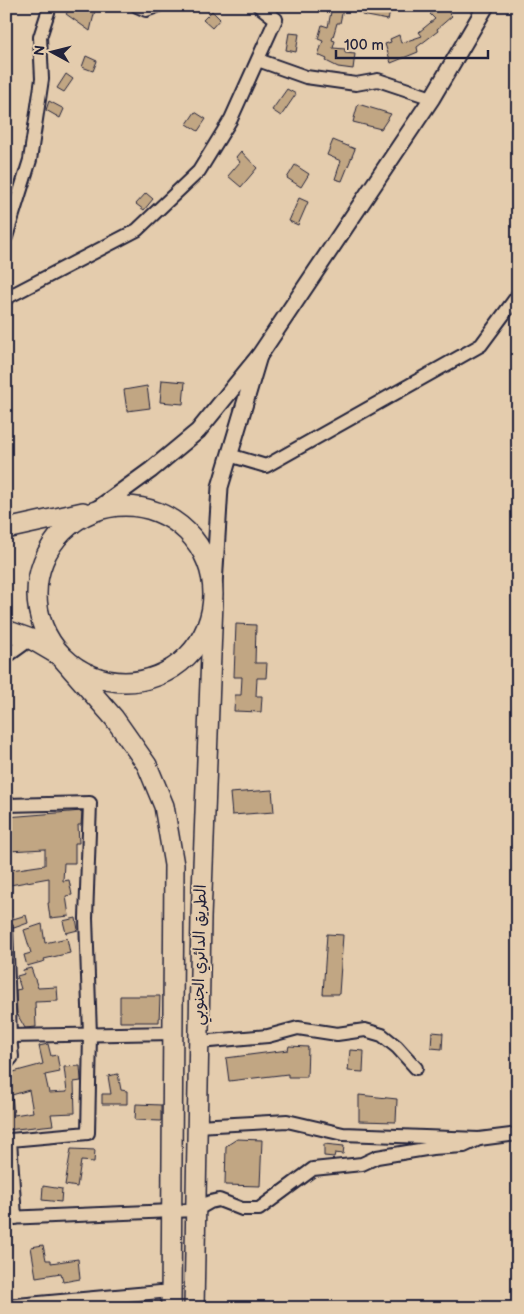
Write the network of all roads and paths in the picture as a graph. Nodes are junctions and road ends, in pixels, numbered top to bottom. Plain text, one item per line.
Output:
1 (50, 6) edge
2 (137, 6) edge
3 (156, 6) edge
4 (259, 6) edge
5 (486, 6) edge
6 (258, 60) junction
7 (432, 98) junction
8 (6, 237) edge
9 (518, 295) edge
10 (6, 298) edge
11 (259, 356) junction
12 (229, 455) junction
13 (96, 510) junction
14 (6, 529) edge
15 (213, 602) junction
16 (6, 630) edge
17 (31, 640) junction
18 (60, 656) junction
19 (6, 657) edge
20 (6, 805) edge
21 (6, 927) edge
22 (174, 1033) junction
23 (90, 1035) junction
24 (8, 1036) edge
25 (199, 1042) junction
26 (6, 1064) edge
27 (416, 1068) dead end
28 (197, 1126) junction
29 (518, 1134) edge
30 (478, 1139) junction
31 (8, 1140) edge
32 (172, 1210) junction
33 (196, 1210) junction
34 (11, 1218) edge
35 (171, 1299) edge
36 (6, 1306) edge
37 (194, 1308) edge

1 - 8 street
2 - 3 street
4 - 6 street
5 - 7 street
6 - 7 street
6 - 10 street
7 - 11 street
9 - 12 street
11 - 12 street
11 - 13 street
12 - 15 street
13 - 14 main road
13 - 15 main road
13 - 18 main road
15 - 18 main road
15 - 25 main road, الطريق الدائري الجنوبي
16 - 17 main road
17 - 18 main road
17 - 19 street
18 - 22 main road, الطريق الدائري الجنوبي
20 - 23 street
21 - 24 street
22 - 23 street
22 - 32 main road, الطريق الدائري الجنوبي
23 - 24 street
23 - 31 street
24 - 26 street
25 - 27 street
25 - 28 main road, الطريق الدائري الجنوبي
28 - 30 street
28 - 33 main road, الطريق الدائري الجنوبي
29 - 30 street
30 - 33 street
31 - 34 street
32 - 33 street
32 - 34 street
32 - 35 main road, الطريق الدائري الجنوبي
33 - 37 main road, الطريق الدائري الجنوبي
35 - 36 street

